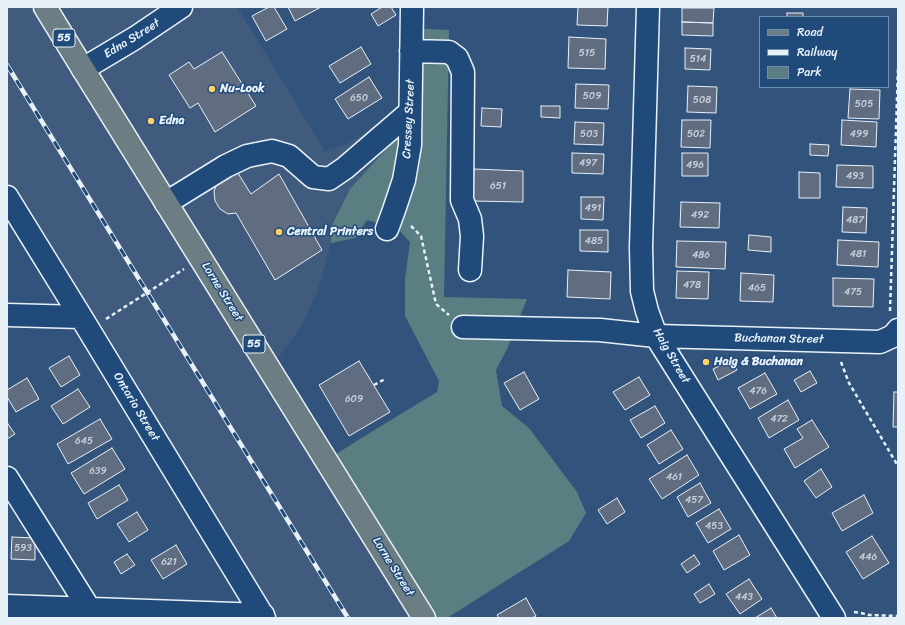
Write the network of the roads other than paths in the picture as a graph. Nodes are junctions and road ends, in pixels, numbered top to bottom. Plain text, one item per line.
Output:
1 (45, 7) edge
2 (180, 7) edge
3 (412, 7) edge
4 (648, 7) edge
5 (411, 51) junction
6 (83, 69) junction
7 (410, 112) junction
8 (7, 197) edge
9 (166, 203) junction
10 (390, 220) road end
11 (470, 270) dead end
12 (7, 315) edge
13 (85, 323) junction
14 (894, 324) edge
15 (464, 327) road end
16 (656, 336) junction
17 (7, 478) edge
18 (7, 606) edge
19 (92, 614) edge
20 (844, 615) edge
21 (264, 617) edge
22 (424, 618) edge

1 - 6 main road, Lorne Street / 55
2 - 6 street, Edna Street
3 - 5 street, Cressey Street
4 - 16 street, Haig Street
5 - 7 street, Cressey Street
5 - 11 street
6 - 9 main road, Lorne Street / 55
7 - 9 street
7 - 10 street, Cressey Street
8 - 13 street, Ontario Street
9 - 22 main road, Lorne Street / 55
12 - 13 street
13 - 21 street, Ontario Street
14 - 16 street, Buchanan Street
15 - 16 street, Buchanan Street
16 - 20 street, Haig Street
17 - 19 street
18 - 19 street
19 - 21 street

